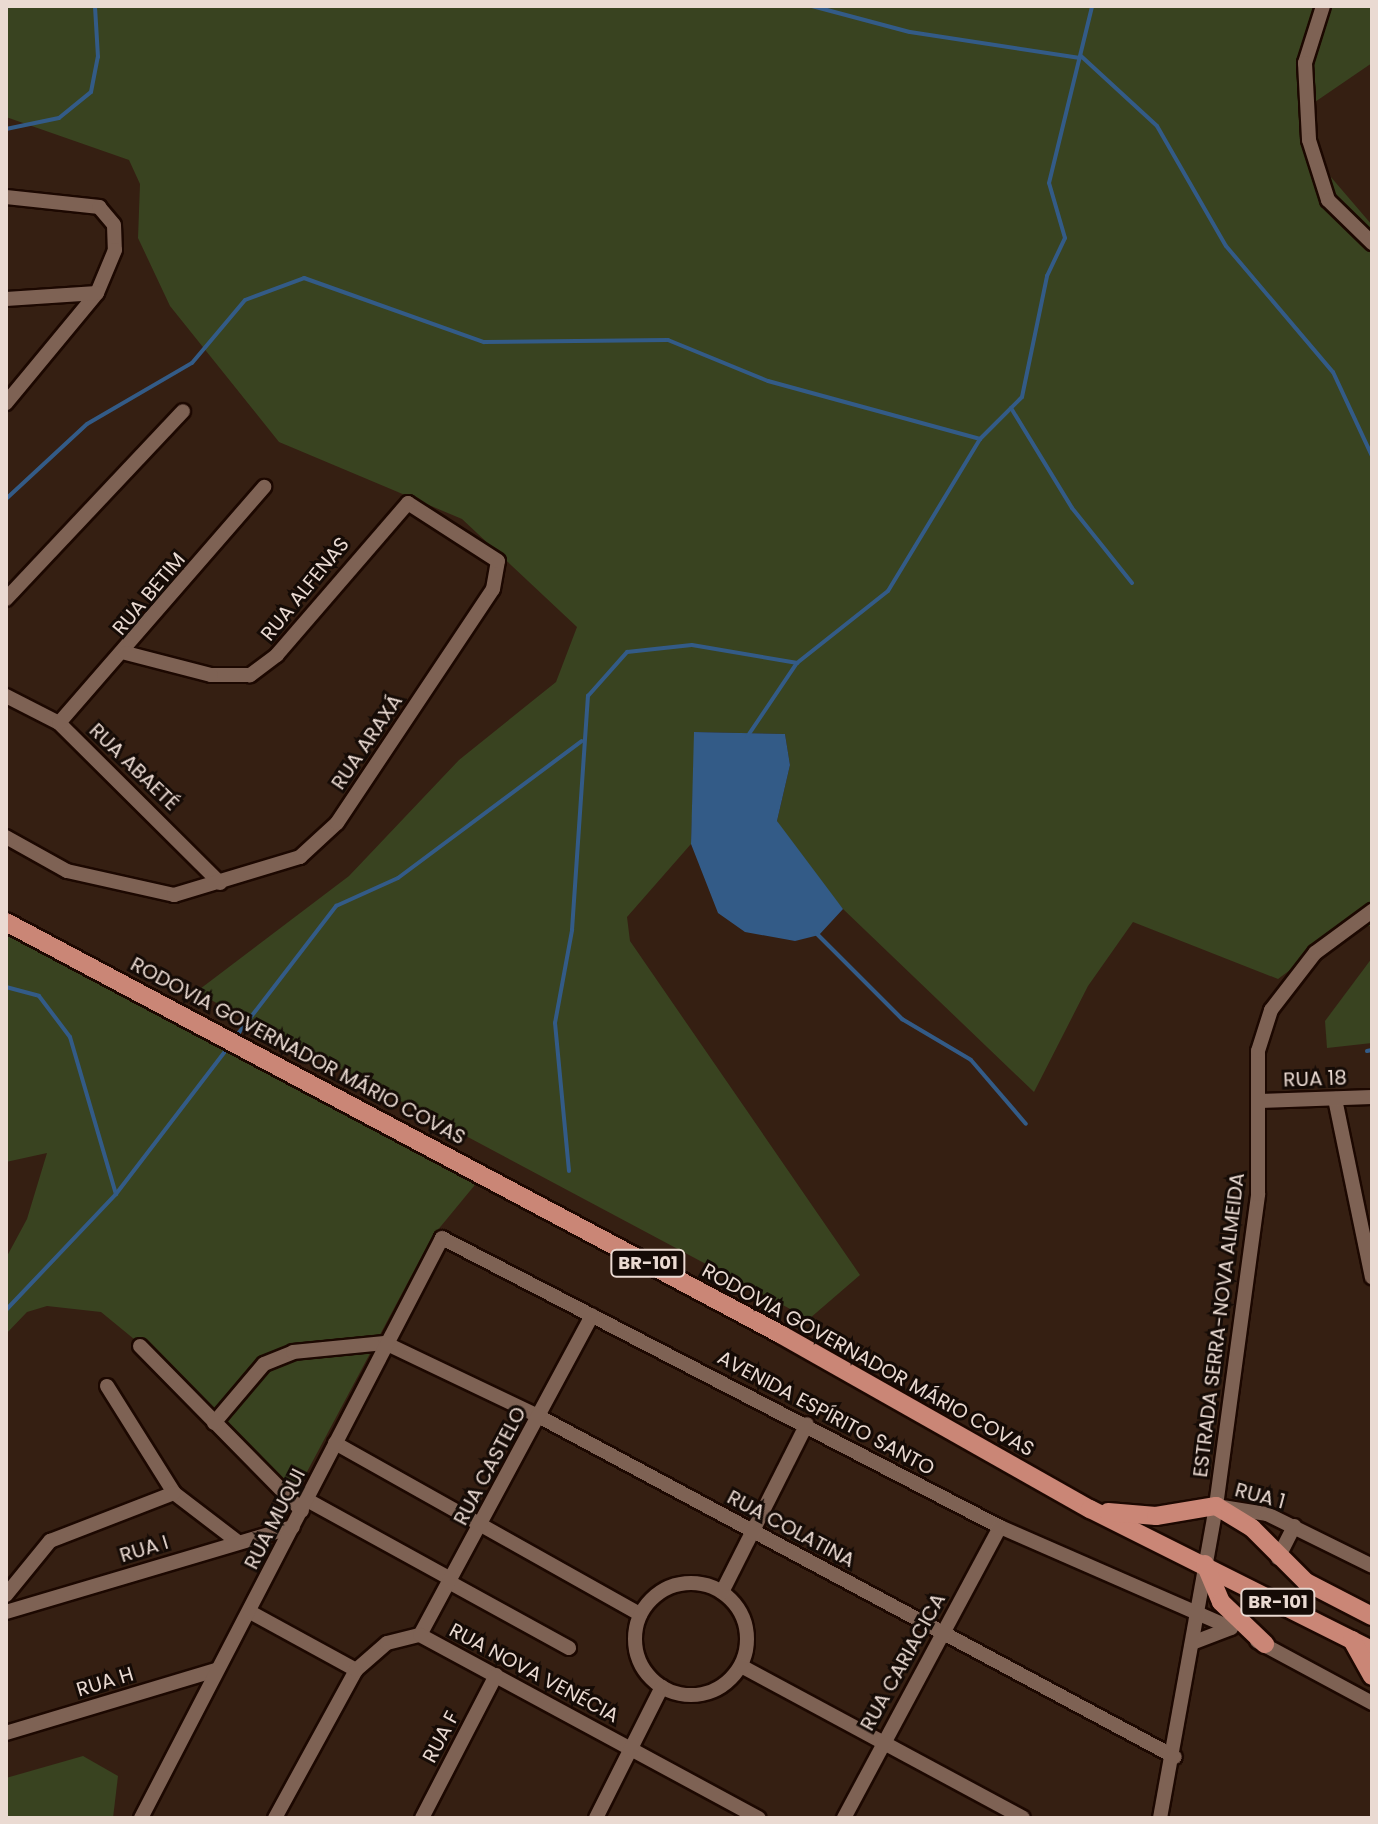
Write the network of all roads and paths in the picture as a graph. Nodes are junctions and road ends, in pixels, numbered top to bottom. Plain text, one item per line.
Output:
1 (1323, 6) edge
2 (6, 197) edge
3 (1372, 243) edge
4 (97, 293) junction
5 (6, 299) edge
6 (6, 403) edge
7 (183, 411) dead end
8 (264, 487) dead end
9 (500, 569) joint
10 (6, 599) edge
11 (126, 653) junction
12 (6, 696) edge
13 (59, 723) junction
14 (6, 837) edge
15 (220, 883) junction
16 (1372, 911) edge
17 (6, 922) edge
18 (1372, 1097) edge
19 (1335, 1099) junction
20 (1260, 1101) junction
21 (442, 1238) joint
22 (1369, 1246) edge
23 (1372, 1277) edge
24 (592, 1315) junction
25 (385, 1343) junction
26 (140, 1346) dead end
27 (107, 1386) dead end
28 (540, 1417) junction
29 (214, 1423) junction
30 (807, 1424) junction
31 (335, 1443) junction
32 (174, 1493) junction
33 (305, 1506) junction
34 (1216, 1506) junction
35 (1090, 1509) junction
36 (482, 1525) junction
37 (1294, 1526) junction
38 (293, 1527) junction
39 (1000, 1527) junction
40 (751, 1530) junction
41 (238, 1542) junction
42 (1278, 1558) junction
43 (1205, 1564) junction
44 (1372, 1566) edge
45 (450, 1580) junction
46 (722, 1592) junction
47 (6, 1595) edge
48 (6, 1612) edge
49 (250, 1612) junction
50 (1197, 1612) junction
51 (640, 1614) junction
52 (1372, 1616) edge
53 (1231, 1628) junction
54 (941, 1634) junction
55 (420, 1635) junction
56 (1352, 1640) junction
57 (1192, 1643) junction
58 (1265, 1644) junction
59 (569, 1648) dead end
60 (1372, 1650) edge
61 (741, 1666) junction
62 (216, 1670) junction
63 (356, 1670) junction
64 (496, 1675) junction
65 (1372, 1676) edge
66 (662, 1687) junction
67 (1372, 1703) edge
68 (6, 1733) edge
69 (882, 1741) junction
70 (634, 1750) junction
71 (1175, 1757) junction
72 (141, 1818) edge
73 (275, 1818) edge
74 (422, 1818) edge
75 (596, 1818) edge
76 (759, 1818) edge
77 (844, 1818) edge
78 (1023, 1818) edge
79 (1160, 1818) edge

1 - 3 street
2 - 4 street
4 - 5 street
4 - 6 street
7 - 10 street
8 - 11 street, RUA BETIM
9 - 11 street, RUA ALFENAS
9 - 15 street, RUA ARAXÁ
11 - 13 street, RUA BETIM
12 - 13 street, RUA ABAETÉ
13 - 15 street, RUA ABAETÉ
14 - 15 street, RUA ARAXÁ
16 - 20 street, ESTRADA SERRA-NOVA ALMEIDA
17 - 35 main road, RODOVIA GOVERNADOR MÁRIO COVAS / BR-101
18 - 19 street, RUA 18
19 - 20 street, RUA 18
19 - 22 street
20 - 34 street, ESTRADA SERRA-NOVA ALMEIDA
21 - 24 street, AVENIDA ESPÍRITO SANTO
21 - 25 street, RUA MUQUI
22 - 23 street
24 - 28 street, RUA CASTELO
24 - 30 street, AVENIDA ESPÍRITO SANTO
25 - 28 street, RUA COLATINA
25 - 29 street
25 - 31 street, RUA MUQUI
26 - 29 street
27 - 32 street
28 - 36 street, RUA CASTELO
28 - 40 street, RUA COLATINA
29 - 33 street
30 - 39 street, AVENIDA ESPÍRITO SANTO
30 - 40 street
31 - 33 street, RUA MUQUI
31 - 36 street
32 - 41 street
32 - 47 street
33 - 38 street, RUA MUQUI
33 - 45 street
34 - 35 main road
34 - 37 street, RUA 1
34 - 42 main road
34 - 43 street, ESTRADA SERRA-NOVA ALMEIDA
35 - 43 main road, RODOVIA GOVERNADOR MÁRIO COVAS / BR-101
36 - 45 street, RUA CASTELO
36 - 51 street
37 - 42 street, RUA 1
37 - 44 street, RUA 1
38 - 41 street, RUA I
38 - 49 street, RUA MUQUI
39 - 50 street, AVENIDA ESPÍRITO SANTO
39 - 54 street, RUA CARIACICA
40 - 46 street
40 - 54 street, RUA COLATINA
41 - 48 street, RUA I
42 - 52 main road
43 - 50 street, ESTRADA SERRA-NOVA ALMEIDA
43 - 56 main road, RODOVIA GOVERNADOR MÁRIO COVAS / BR-101
43 - 58 main road
45 - 55 street, RUA CASTELO
45 - 59 street
46 - 51 street
46 - 61 street
49 - 62 street, RUA MUQUI
49 - 63 street
50 - 53 street, AVENIDA ESPÍRITO SANTO
50 - 57 street, ESTRADA SERRA-NOVA ALMEIDA
51 - 66 street
53 - 57 street
53 - 58 street, AVENIDA ESPÍRITO SANTO
54 - 69 street, RUA CARIACICA
54 - 71 street, RUA COLATINA
55 - 63 street, RUA NOVA VENÉCIA
55 - 64 street, RUA NOVA VENÉCIA
56 - 60 main road, RODOVIA GOVERNADOR MÁRIO COVAS / BR-101
56 - 65 main road
57 - 71 street, ESTRADA SERRA-NOVA ALMEIDA
58 - 67 street, AVENIDA ESPÍRITO SANTO
61 - 66 street
61 - 69 street
62 - 68 street, RUA H
62 - 72 street, RUA MUQUI
63 - 73 street, RUA NOVA VENÉCIA
64 - 70 street, RUA NOVA VENÉCIA
64 - 74 street, RUA F
66 - 70 street
69 - 77 street, RUA CARIACICA
69 - 78 street
70 - 75 street
70 - 76 street, RUA NOVA VENÉCIA
71 - 79 street, ESTRADA SERRA-NOVA ALMEIDA

